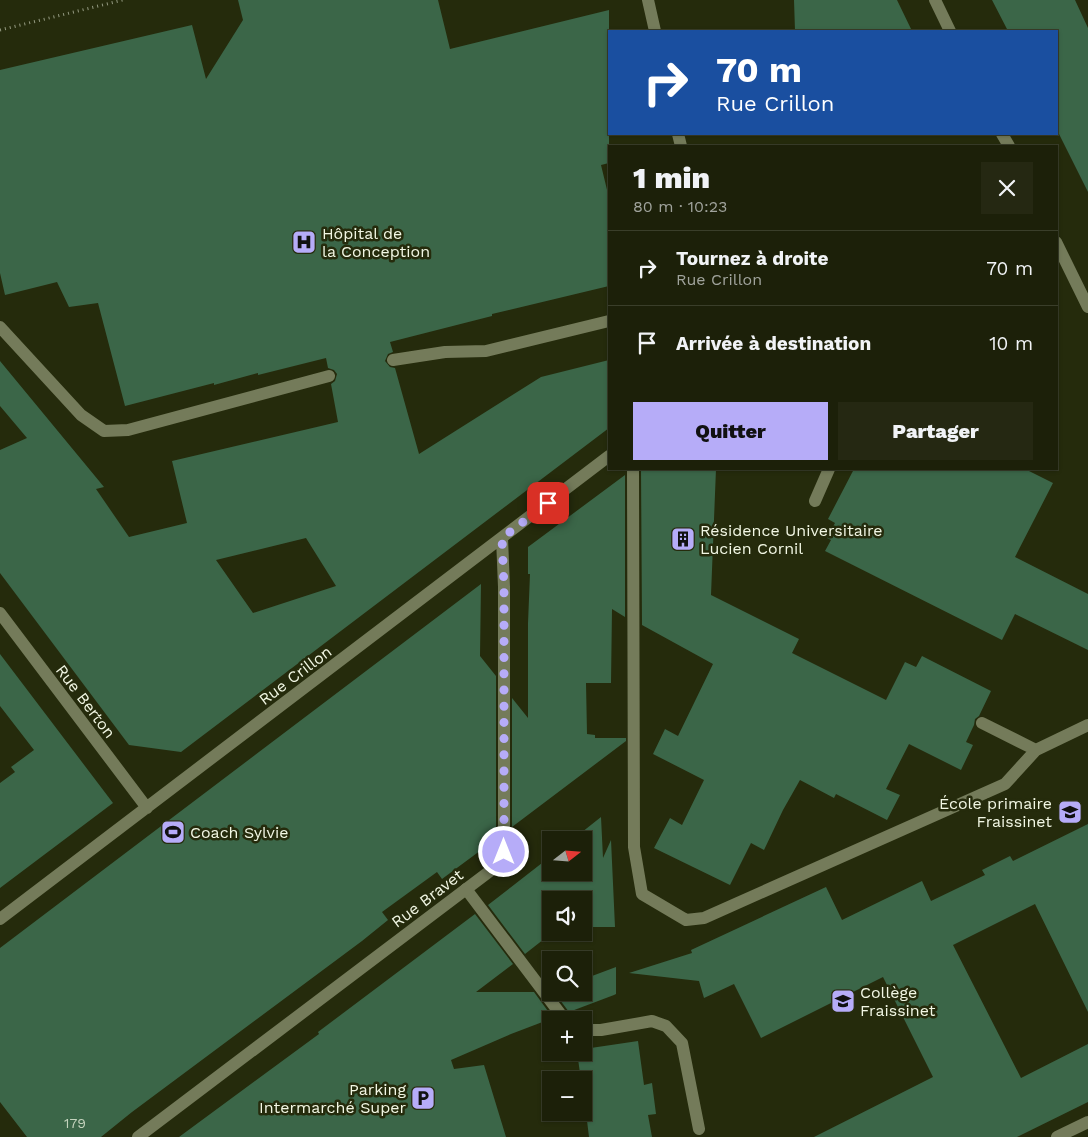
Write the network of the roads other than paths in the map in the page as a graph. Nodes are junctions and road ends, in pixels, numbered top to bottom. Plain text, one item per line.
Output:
1 (648, 0) edge
2 (935, 0) edge
3 (655, 30) edge
4 (950, 30) edge
5 (1058, 246) edge
6 (1088, 307) edge
7 (608, 321) edge
8 (0, 327) edge
9 (393, 360) dead end
10 (329, 376) dead end
11 (608, 457) edge
12 (633, 470) edge
13 (829, 470) edge
14 (815, 501) dead end
15 (502, 538) junction
16 (0, 613) edge
17 (982, 723) dead end
18 (1088, 725) edge
19 (1036, 750) junction
20 (147, 808) junction
21 (466, 889) junction
22 (0, 919) edge
23 (558, 1011) edge
24 (592, 1030) edge
25 (1088, 1122) edge
26 (699, 1129) dead end
27 (138, 1137) edge
28 (1057, 1137) edge

1 - 3 street
2 - 4 street
5 - 6 street
7 - 9 street
8 - 10 street
11 - 15 street, Rue Crillon
12 - 19 street
13 - 14 street
15 - 20 street, Rue Crillon
15 - 21 street, Rue Bravet
16 - 20 street, Rue Berton
17 - 19 street
18 - 19 street
20 - 22 street, Rue Crillon
21 - 23 street
21 - 27 street, Rue Bravet
24 - 26 street
25 - 28 street

